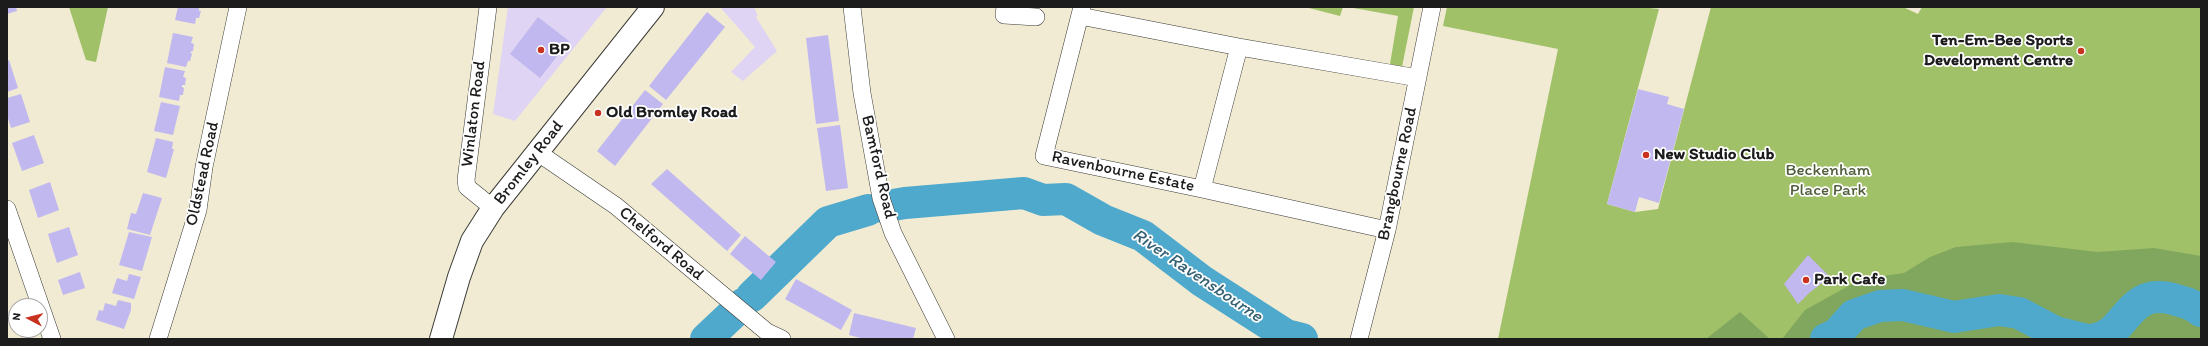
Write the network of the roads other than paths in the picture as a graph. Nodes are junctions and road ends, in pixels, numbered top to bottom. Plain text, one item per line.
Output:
1 (238, 7) edge
2 (488, 7) edge
3 (653, 7) edge
4 (852, 7) edge
5 (1005, 7) edge
6 (1432, 7) edge
7 (1081, 11) edge
8 (1036, 17) dead end
9 (1239, 47) junction
10 (1418, 78) junction
11 (537, 152) junction
12 (1202, 189) junction
13 (493, 208) junction
14 (7, 209) edge
15 (1387, 230) junction
16 (775, 335) edge
17 (1359, 337) edge
18 (52, 339) edge
19 (158, 339) edge
20 (441, 339) edge
21 (946, 339) edge

1 - 19 street, Oldstead Road
2 - 13 street, Winlaton Road
3 - 11 main road, Bromley Road
4 - 21 street, Bamford Road
5 - 8 street
6 - 10 street, Brangbourne Road
7 - 9 street, Ravenbourne Estate
7 - 12 street, Ravenbourne Estate
9 - 10 street, Ravenbourne Estate
9 - 12 street, Ravenbourne Estate
10 - 15 street, Brangbourne Road
11 - 13 main road, Bromley Road
11 - 16 street, Chelford Road
12 - 15 street, Ravenbourne Estate
13 - 20 main road, Bromley Road
14 - 18 street
15 - 17 street, Brangbourne Road

